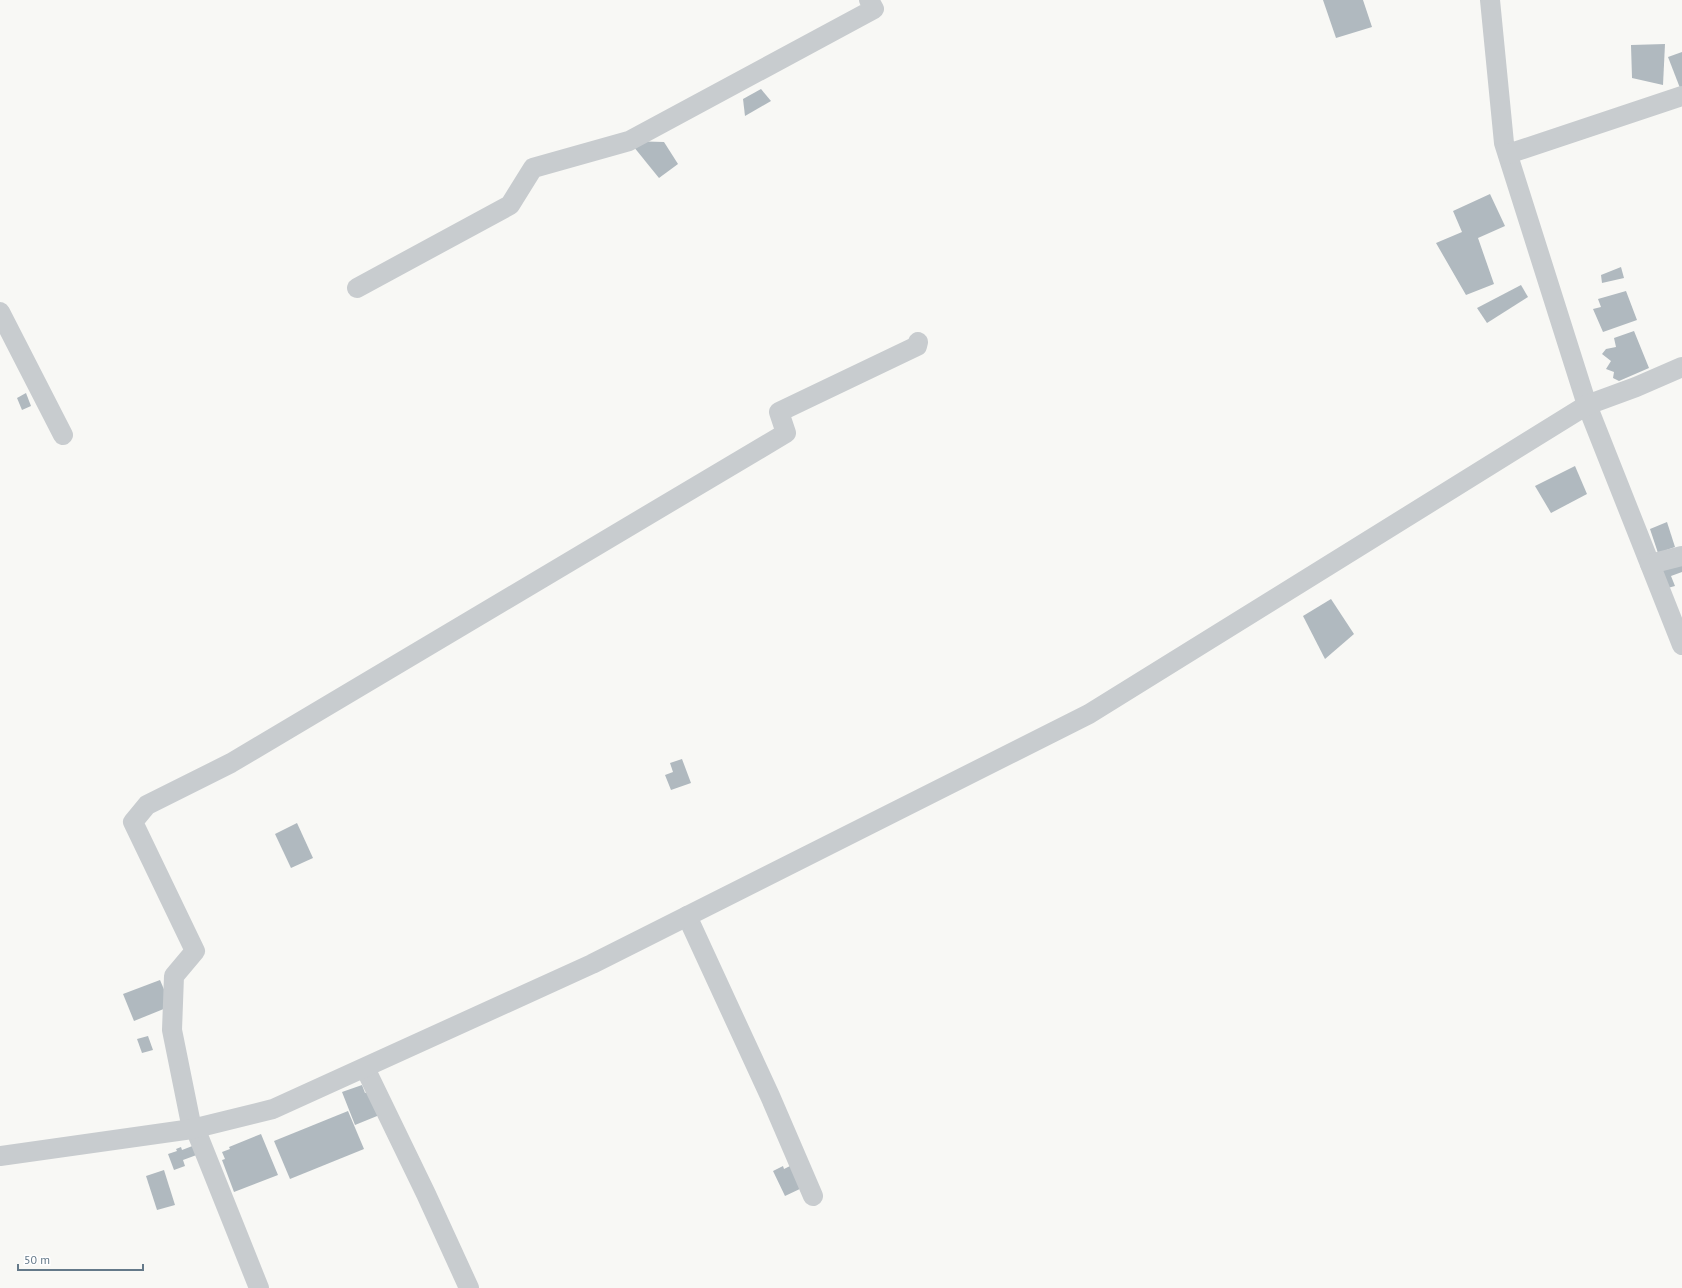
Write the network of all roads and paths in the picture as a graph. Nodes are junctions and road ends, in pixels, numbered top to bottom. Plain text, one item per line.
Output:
1 (869, 0) edge
2 (1490, 0) edge
3 (1682, 96) edge
4 (1508, 154) junction
5 (357, 288) dead end
6 (0, 312) edge
7 (918, 342) dead end
8 (1682, 367) edge
9 (1587, 405) junction
10 (63, 435) dead end
11 (1682, 556) edge
12 (1650, 564) junction
13 (1682, 645) edge
14 (687, 916) junction
15 (364, 1068) junction
16 (194, 1129) junction
17 (0, 1156) edge
18 (813, 1196) dead end
19 (259, 1288) edge
20 (469, 1288) edge

1 - 5 street
2 - 4 street
3 - 4 street
4 - 9 street
6 - 10 street
7 - 16 street
8 - 9 street
9 - 12 street
9 - 14 street
11 - 12 street
12 - 13 street
14 - 15 street
14 - 18 street
15 - 16 street
15 - 20 street
16 - 17 street
16 - 19 street

